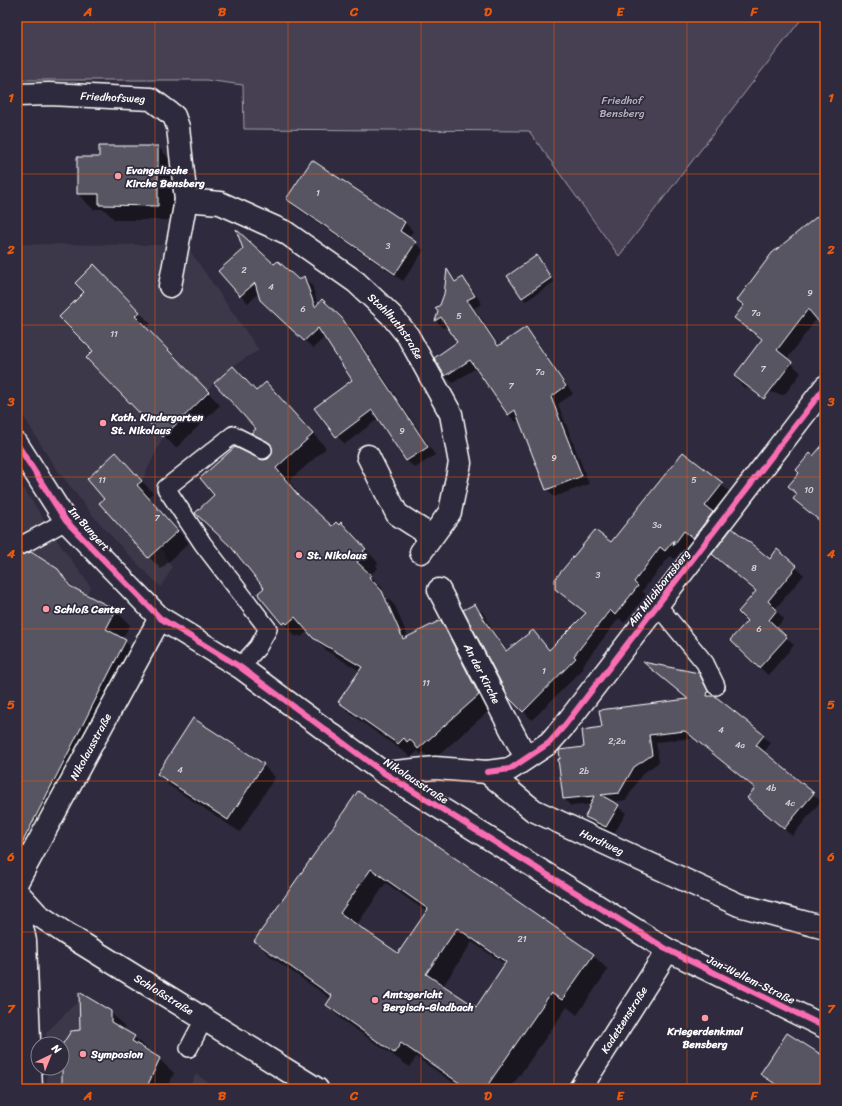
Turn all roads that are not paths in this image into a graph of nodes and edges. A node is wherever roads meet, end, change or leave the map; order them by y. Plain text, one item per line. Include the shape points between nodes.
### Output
1 (17, 95) edge
2 (186, 200) junction
3 (170, 286) dead end
4 (825, 387) edge
5 (17, 444) edge
6 (263, 450) dead end
7 (368, 456) dead end
8 (66, 521) junction
9 (22, 545) dead end
10 (439, 590) dead end
11 (658, 606) junction
12 (160, 618) junction
13 (240, 667) junction
14 (716, 686) dead end
15 (526, 758) junction
16 (487, 772) junction
17 (384, 773) junction
18 (17, 882) edge
19 (17, 892) edge
20 (17, 905) edge
21 (825, 928) edge
22 (668, 950) junction
23 (204, 1019) junction
24 (825, 1026) edge
25 (189, 1048) dead end
26 (31, 1089) edge
27 (317, 1089) edge
28 (580, 1089) edge

1 - 2 street, Friedhofsweg via 151,99 174,116 178,127
2 - 3 street, Friedhofsweg
2 - 7 street, Stahlhuthstraße via 220,203 285,232 356,282 392,315 408,336 451,414 460,463 450,512 426,544 396,514
4 - 11 street, Am Milchbornsberg
5 - 8 street, Im Bungert
6 - 13 lane via 233,435 166,488 203,544 268,629 258,647
8 - 9 lane
8 - 12 street, Im Bungert
10 - 15 street, An der Kirche
11 - 14 lane via 705,663
11 - 15 street, Am Milchbornsberg via 549,743
12 - 13 street, Nikolausstraße
12 - 18 street, Nikolausstraße
13 - 17 street, Nikolausstraße
15 - 16 street, Am Milchbornsberg via 510,769
16 - 17 street via 435,768
16 - 21 street, Hardtweg via 533,810 548,817 740,905
17 - 22 street, Nikolausstraße
19 - 23 street, Schloßstraße via 37,914
20 - 26 street via 25,941
22 - 24 street, Jan-Wellem-Straße
22 - 28 street, Kadettenstraße
23 - 25 lane
23 - 27 street, Schloßstraße

